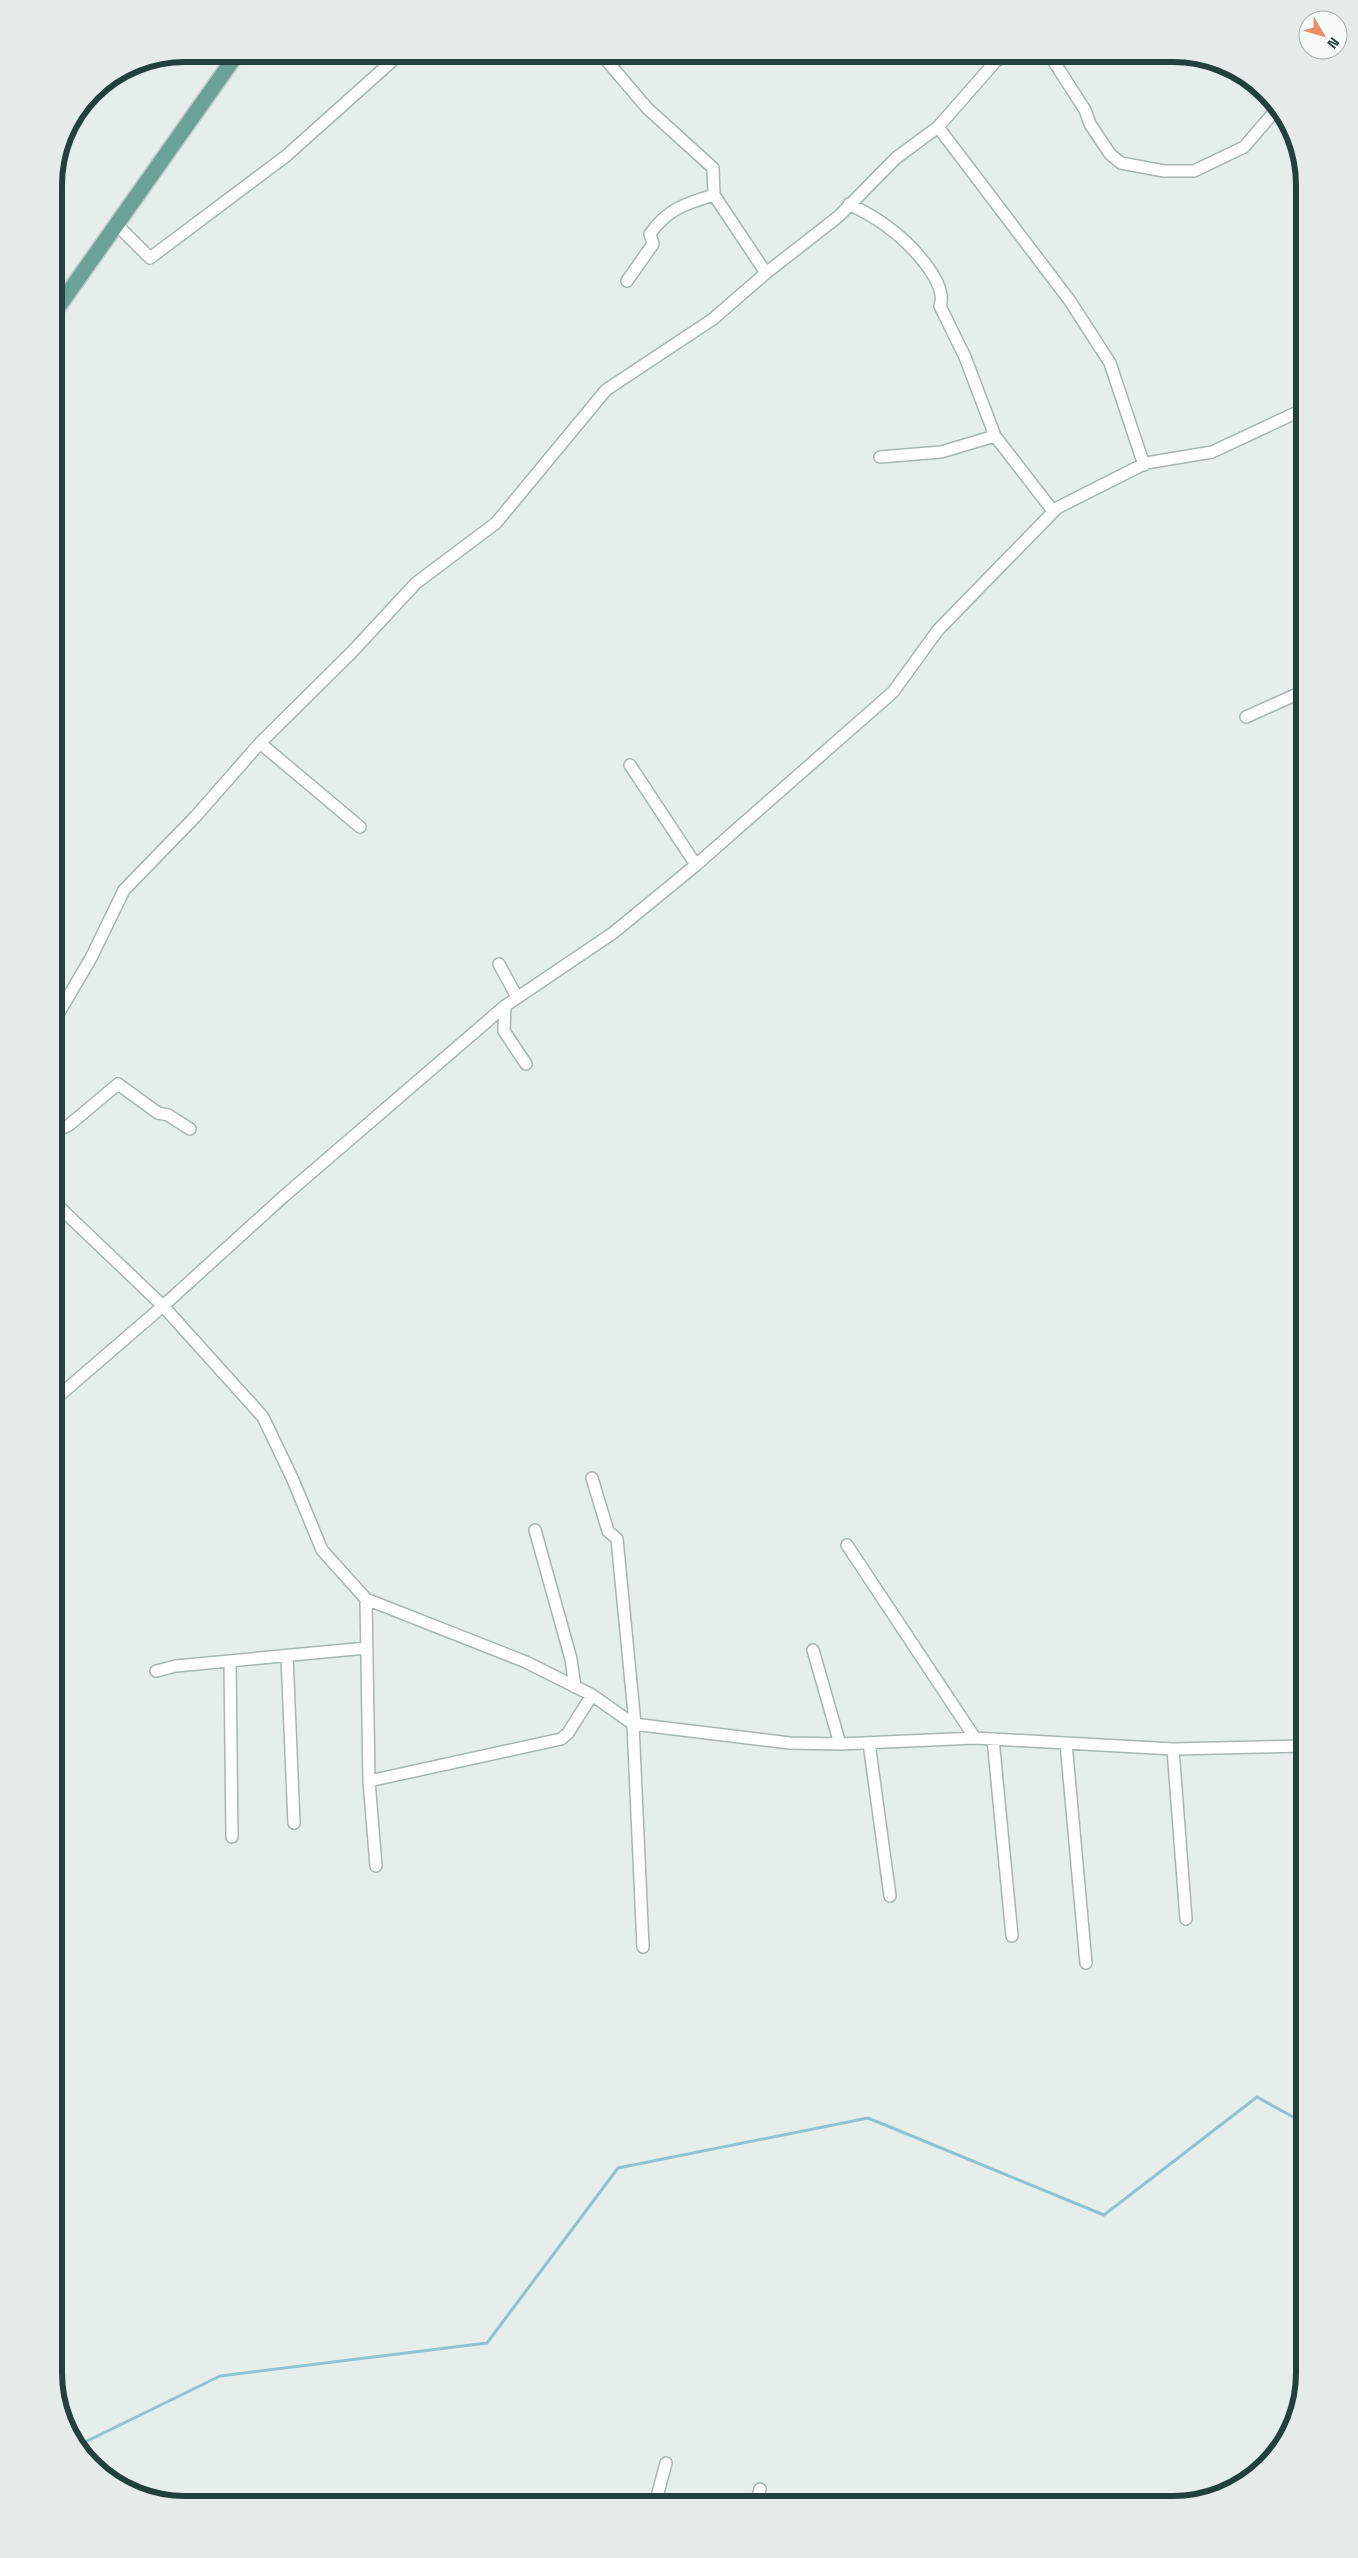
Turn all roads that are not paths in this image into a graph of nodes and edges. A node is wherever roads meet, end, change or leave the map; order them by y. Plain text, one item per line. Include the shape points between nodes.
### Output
1 (231, 63) edge
2 (390, 63) edge
3 (609, 63) edge
4 (994, 63) edge
5 (1055, 63) edge
6 (1272, 114) edge
7 (938, 127) junction
8 (714, 195) junction
9 (849, 204) junction
10 (117, 226) junction
11 (766, 273) junction
12 (626, 281) dead end
13 (63, 301) edge
14 (1296, 413) edge
15 (995, 436) junction
16 (880, 457) dead end
17 (1144, 465) junction
18 (1054, 511) junction
19 (1296, 695) edge
20 (1246, 717) dead end
21 (260, 743) junction
22 (630, 765) dead end
23 (360, 827) dead end
24 (696, 865) junction
25 (499, 964) dead end
26 (517, 997) junction
27 (63, 1006) edge
28 (505, 1006) junction
29 (526, 1064) dead end
30 (63, 1128) edge
31 (190, 1130) dead end
32 (63, 1210) edge
33 (163, 1306) junction
34 (62, 1393) edge
35 (592, 1478) dead end
36 (535, 1530) dead end
37 (847, 1545) dead end
38 (366, 1598) junction
39 (366, 1648) junction
40 (812, 1650) dead end
41 (287, 1656) junction
42 (230, 1661) junction
43 (156, 1670) dead end
44 (576, 1687) junction
45 (592, 1696) junction
46 (634, 1724) junction
47 (975, 1738) junction
48 (992, 1739) junction
49 (869, 1743) junction
50 (1066, 1743) junction
51 (840, 1744) junction
52 (1296, 1746) edge
53 (1173, 1749) junction
54 (368, 1781) junction
55 (294, 1823) dead end
56 (232, 1837) dead end
57 (376, 1866) dead end
58 (890, 1896) dead end
59 (1186, 1919) dead end
60 (1012, 1936) dead end
61 (643, 1946) dead end
62 (1086, 1963) dead end
63 (666, 2463) dead end
64 (760, 2489) dead end
65 (657, 2495) edge
66 (758, 2496) edge

1 - 10 main road
2 - 10 street via 286,156 150,258
3 - 8 street via 647,108 713,168
4 - 7 street
5 - 6 street via 1085,110 1090,124 1110,154 1121,163 1194,171 1244,147
7 - 9 street via 896,158
7 - 17 street via 1070,301 1110,363
8 - 11 street
8 - 12 street via 676,207 650,234 654,244
9 - 11 street via 839,216
9 - 15 street via 891,229 933,274 941,287 943,299 940,306 965,357
10 - 13 main road
11 - 21 street via 713,319 606,390 496,522 416,583
14 - 17 street via 1212,452
15 - 16 street via 941,452
15 - 18 street
17 - 18 street
18 - 24 street via 938,630 892,692
19 - 20 street
21 - 23 street
21 - 27 street via 196,816 124,890 91,958
22 - 24 street
24 - 26 street via 613,933
25 - 26 street
26 - 28 street
28 - 29 street via 504,1031
28 - 33 street via 283,1197
30 - 31 street via 118,1084 158,1113 168,1115
32 - 33 street
33 - 34 street
33 - 38 street via 264,1417 322,1550
35 - 46 street via 608,1531 617,1539
36 - 44 street
37 - 47 street
38 - 39 street
38 - 44 street via 526,1662
39 - 41 street
39 - 54 street
40 - 51 street
41 - 42 street
41 - 55 street
42 - 43 street
42 - 56 street
44 - 45 street
45 - 46 street
45 - 54 street via 561,1739
46 - 51 street via 790,1743
46 - 61 street
47 - 48 street
47 - 49 street
48 - 50 street
48 - 60 street
49 - 51 street
49 - 58 street
50 - 53 street
50 - 62 street
52 - 53 street
53 - 59 street
54 - 57 street
63 - 65 street
64 - 66 street

